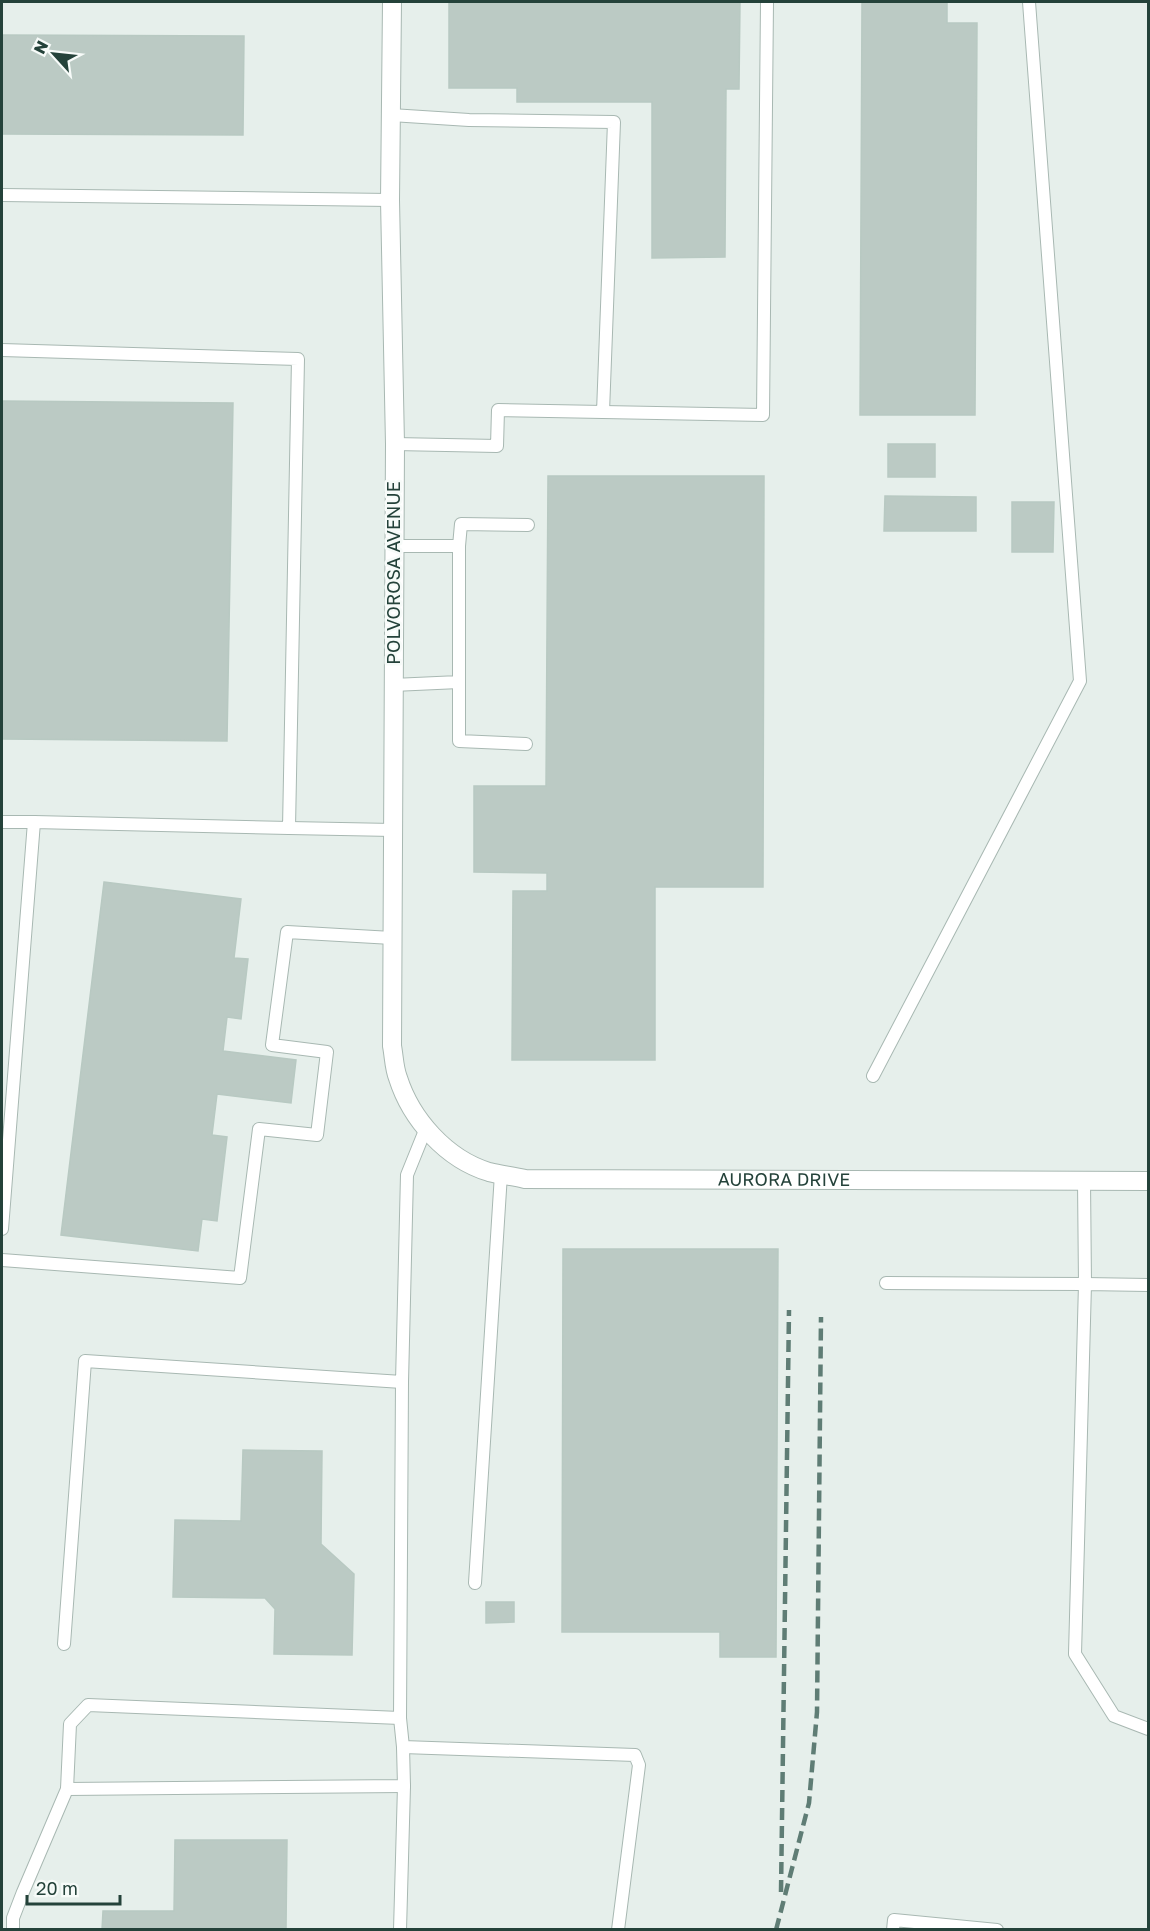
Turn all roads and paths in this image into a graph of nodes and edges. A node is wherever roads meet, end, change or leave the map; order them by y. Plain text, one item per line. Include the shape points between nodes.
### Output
1 (392, 2) edge
2 (767, 2) edge
3 (1029, 2) edge
4 (392, 115) junction
5 (2, 195) edge
6 (390, 200) junction
7 (2, 350) edge
8 (603, 412) junction
9 (395, 444) junction
10 (528, 525) dead end
11 (394, 546) junction
12 (459, 546) junction
13 (459, 682) junction
14 (393, 686) junction
15 (526, 744) dead end
16 (2, 822) edge
17 (34, 822) junction
18 (290, 828) junction
19 (393, 830) junction
20 (393, 938) junction
21 (873, 1076) dead end
22 (428, 1131) junction
23 (501, 1174) junction
24 (1084, 1181) junction
25 (1149, 1181) edge
26 (2, 1229) edge
27 (2, 1260) edge
28 (886, 1283) dead end
29 (1085, 1284) junction
30 (1149, 1285) edge
31 (402, 1382) junction
32 (475, 1583) dead end
33 (64, 1644) dead end
34 (400, 1718) junction
35 (1149, 1729) edge
36 (403, 1747) junction
37 (404, 1786) junction
38 (67, 1789) junction
39 (13, 1929) edge
40 (400, 1929) edge
41 (618, 1929) edge
42 (894, 1929) edge
43 (997, 1929) edge

1 - 4 street, POLVOROSA AVENUE
2 - 8 lane via 763,415
3 - 21 lane via 1080,681
4 - 6 street, POLVOROSA AVENUE
4 - 8 lane via 614,122
5 - 6 lane
6 - 9 street, POLVOROSA AVENUE
7 - 18 lane via 298,359
8 - 9 lane via 498,410 496,446
9 - 11 street, POLVOROSA AVENUE
10 - 12 lane via 461,524
11 - 12 lane
11 - 14 street, POLVOROSA AVENUE
12 - 13 lane
13 - 14 lane
13 - 15 lane via 459,741
14 - 19 street, POLVOROSA AVENUE
16 - 17 lane
17 - 18 lane
17 - 26 lane
18 - 19 lane
19 - 20 street, POLVOROSA AVENUE
20 - 22 street, POLVOROSA AVENUE via 392,1046 397,1076 410,1107
20 - 27 lane via 287,932 272,1045 327,1052 317,1135 259,1129 240,1278
22 - 23 street, AURORA DRIVE via 460,1160
22 - 31 lane via 407,1175
23 - 24 street, AURORA DRIVE via 525,1179
23 - 32 lane
24 - 25 street, AURORA DRIVE
24 - 29 lane
28 - 29 lane
29 - 30 lane
29 - 35 lane via 1075,1654 1114,1716
31 - 33 lane via 85,1361
31 - 34 lane
34 - 36 lane
34 - 38 lane via 88,1705 70,1724
36 - 37 lane
36 - 41 lane via 635,1755 639,1765
37 - 38 lane
37 - 40 lane
38 - 39 lane via 23,1892
42 - 43 lane via 894,1920

